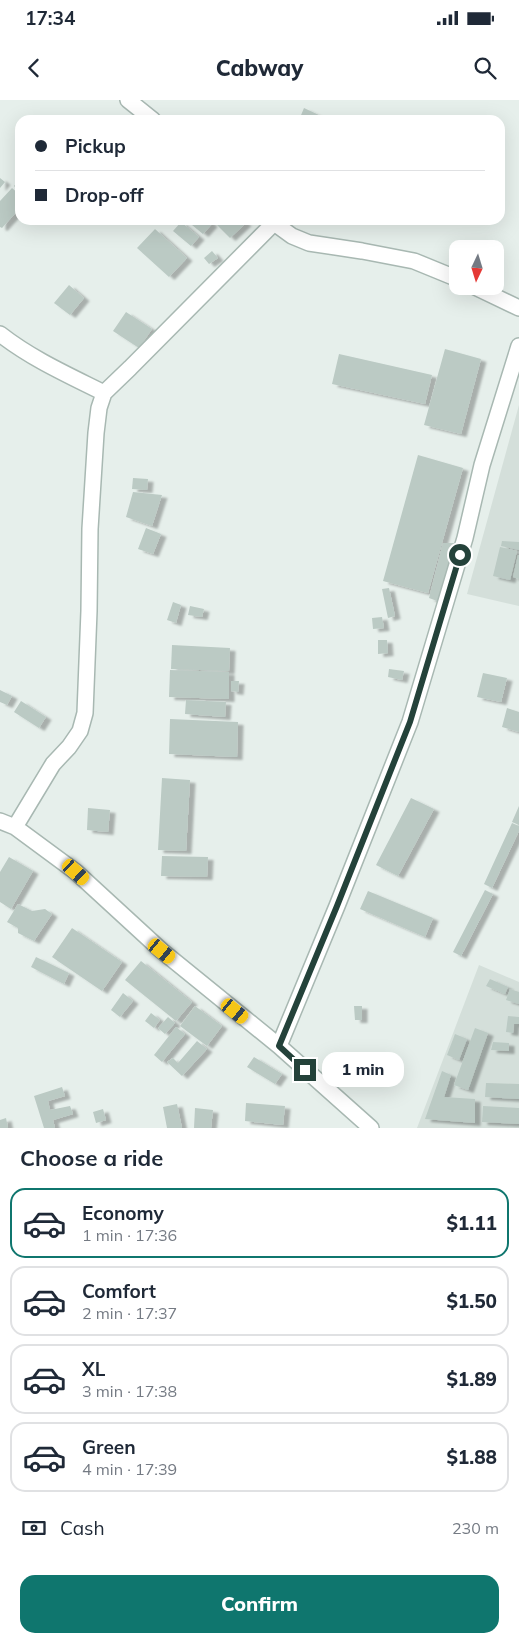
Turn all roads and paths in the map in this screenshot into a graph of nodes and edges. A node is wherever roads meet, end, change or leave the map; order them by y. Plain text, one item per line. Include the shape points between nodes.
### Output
1 (128, 100) edge
2 (146, 115) edge
3 (268, 225) edge
4 (277, 225) edge
5 (449, 275) edge
6 (492, 295) edge
7 (519, 308) edge
8 (0, 334) edge
9 (519, 346) edge
10 (104, 393) junction
11 (0, 821) edge
12 (15, 827) junction
13 (279, 1046) junction
14 (370, 1128) edge

1 - 2 street
3 - 10 street
4 - 5 street via 309,243 414,261
6 - 7 street
8 - 10 street via 48,366
9 - 13 street via 410,722
10 - 12 street via 96,433 90,529 85,713 80,731 53,764
11 - 12 street
12 - 13 street via 76,872 162,951
13 - 14 street

